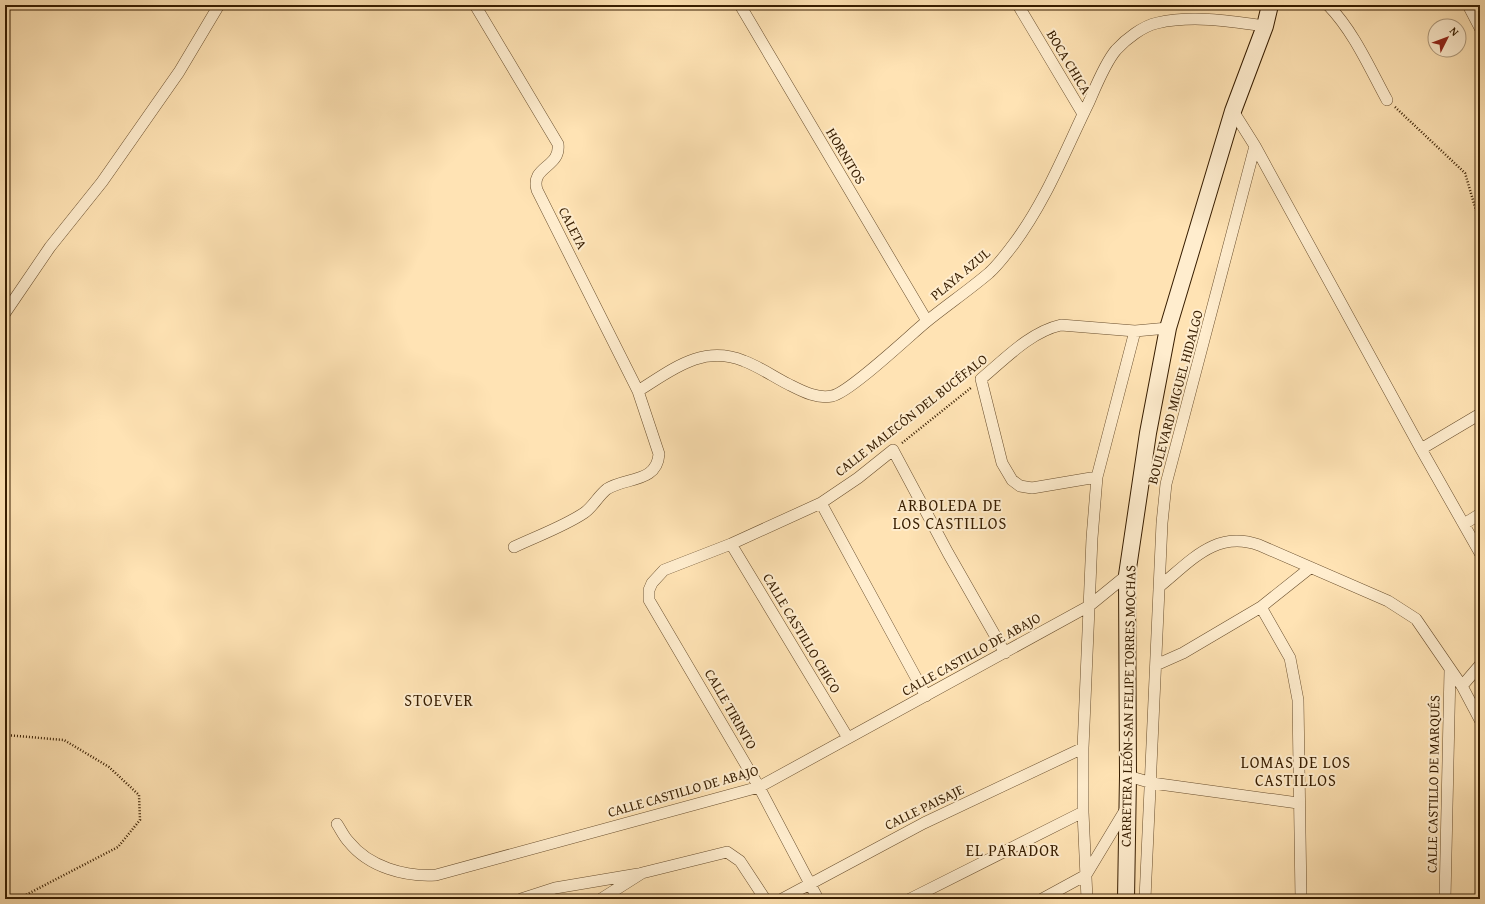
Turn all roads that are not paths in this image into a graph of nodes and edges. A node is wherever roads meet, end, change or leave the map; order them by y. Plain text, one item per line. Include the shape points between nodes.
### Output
1 (219, 5) edge
2 (475, 5) edge
3 (740, 5) edge
4 (1018, 5) edge
5 (1270, 5) edge
6 (1328, 5) edge
7 (1468, 5) edge
8 (1265, 26) junction
9 (1480, 28) edge
10 (1387, 100) road end
11 (1233, 111) junction
12 (1083, 114) junction
13 (1256, 146) junction
14 (5, 313) edge
15 (927, 321) junction
16 (1168, 328) junction
17 (1135, 331) junction
18 (638, 392) junction
19 (1480, 414) edge
20 (1421, 449) junction
21 (1097, 476) junction
22 (821, 502) junction
23 (1480, 514) edge
24 (1464, 524) junction
25 (731, 544) junction
26 (514, 547) dead end
27 (1480, 553) edge
28 (1310, 568) junction
29 (1127, 575) junction
30 (1160, 586) junction
31 (649, 600) joint
32 (1089, 606) junction
33 (1261, 607) junction
34 (1005, 653) junction
35 (1156, 665) junction
36 (1480, 665) edge
37 (1450, 670) junction
38 (1462, 686) junction
39 (926, 696) junction
40 (1480, 720) edge
41 (848, 738) junction
42 (1083, 748) junction
43 (1128, 776) junction
44 (1152, 783) junction
45 (759, 787) junction
46 (1298, 803) junction
47 (1127, 806) junction
48 (1083, 812) junction
49 (337, 824) dead end
50 (646, 872) junction
51 (1086, 875) junction
52 (810, 883) junction
53 (521, 899) edge
54 (601, 899) edge
55 (765, 899) edge
56 (782, 899) edge
57 (818, 899) edge
58 (910, 899) edge
59 (1042, 899) edge
60 (1087, 899) edge
61 (1126, 899) edge
62 (1145, 899) edge
63 (1301, 899) edge
64 (1444, 899) edge

1 - 14 street via 179,72 102,182 50,247
2 - 18 street, CALETA via 558,144 559,152 555,159 537,175 534,182
3 - 15 street, HORNITOS
4 - 12 street, BOCA CHICA
5 - 8 main road, CARRETERA LEÓN-SAN FELIPE TORRES MOCHAS
6 - 10 street via 1354,39
7 - 9 street
8 - 11 main road, CARRETERA LEÓN-SAN FELIPE TORRES MOCHAS
8 - 12 street, PLAYA AZUL via 1226,20 1188,19 1156,23 1138,32 1116,51
11 - 13 street
11 - 16 main road, CARRETERA LEÓN-SAN FELIPE TORRES MOCHAS
12 - 15 street, PLAYA AZUL via 1046,195 1013,245 991,272
13 - 20 street
13 - 30 street, BOULEVARD MIGUEL HIDALGO via 1166,484
15 - 18 street, PLAYA AZUL via 849,387 834,396 822,397 804,393 744,360 704,355 682,363
16 - 17 street, CALLE MALECÓN DEL BUCÉFALO
16 - 29 main road, CARRETERA LEÓN-SAN FELIPE TORRES MOCHAS via 1148,433
17 - 21 street
17 - 21 street, CALLE MALECÓN DEL BUCÉFALO via 1061,325 1049,327 1036,334 981,379 1002,463 1012,480 1020,486 1032,488
18 - 26 street, CALETA via 659,454 654,470 646,476 614,485 599,496 585,512
19 - 20 street
20 - 24 street
21 - 32 street
22 - 25 street, CALLE MALECÓN DEL BUCÉFALO
22 - 34 street, CALLE MALECÓN DEL BUCÉFALO via 893,450
22 - 39 street
23 - 24 street
24 - 27 street
25 - 31 street, CALLE MALECÓN DEL BUCÉFALO via 664,570 652,583
25 - 41 street, CALLE CASTILLO CHICO
28 - 30 street via 1246,540 1232,540 1210,548
28 - 33 street
28 - 37 street via 1388,600 1405,610 1427,632
29 - 32 street, CALLE CASTILLO DE ABAJO
29 - 43 main road, CARRETERA LEÓN-SAN FELIPE TORRES MOCHAS
30 - 35 street, BOULEVARD MIGUEL HIDALGO
31 - 45 street, CALLE TIRINTO
32 - 34 street, CALLE CASTILLO DE ABAJO
32 - 42 street
33 - 35 street via 1183,653
33 - 46 street via 1290,658 1294,676 1298,700
34 - 39 street, CALLE CASTILLO DE ABAJO
35 - 44 street, BOULEVARD MIGUEL HIDALGO
36 - 38 street
37 - 38 street
37 - 64 street, CALLE CASTILLO DE MARQUÉS
38 - 40 street
39 - 41 street, CALLE CASTILLO DE ABAJO
41 - 45 street, CALLE CASTILLO DE ABAJO
42 - 48 street
42 - 52 street, CALLE PAISAJE via 924,823
43 - 44 street
43 - 47 main road, CARRETERA LEÓN-SAN FELIPE TORRES MOCHAS
44 - 46 street
44 - 62 street, BOULEVARD MIGUEL HIDALGO
45 - 49 street, CALLE CASTILLO DE ABAJO via 436,875 408,874 377,864 362,855
45 - 52 street, CALLE TIRINTO
46 - 63 street
47 - 51 street
47 - 61 main road, CARRETERA LEÓN-SAN FELIPE TORRES MOCHAS
48 - 51 street
48 - 58 street
50 - 53 street via 555,888
50 - 54 street
50 - 55 street via 727,852 740,861
51 - 59 street
51 - 60 street
52 - 56 street, CALLE PAISAJE
52 - 57 street, CALLE TIRINTO

